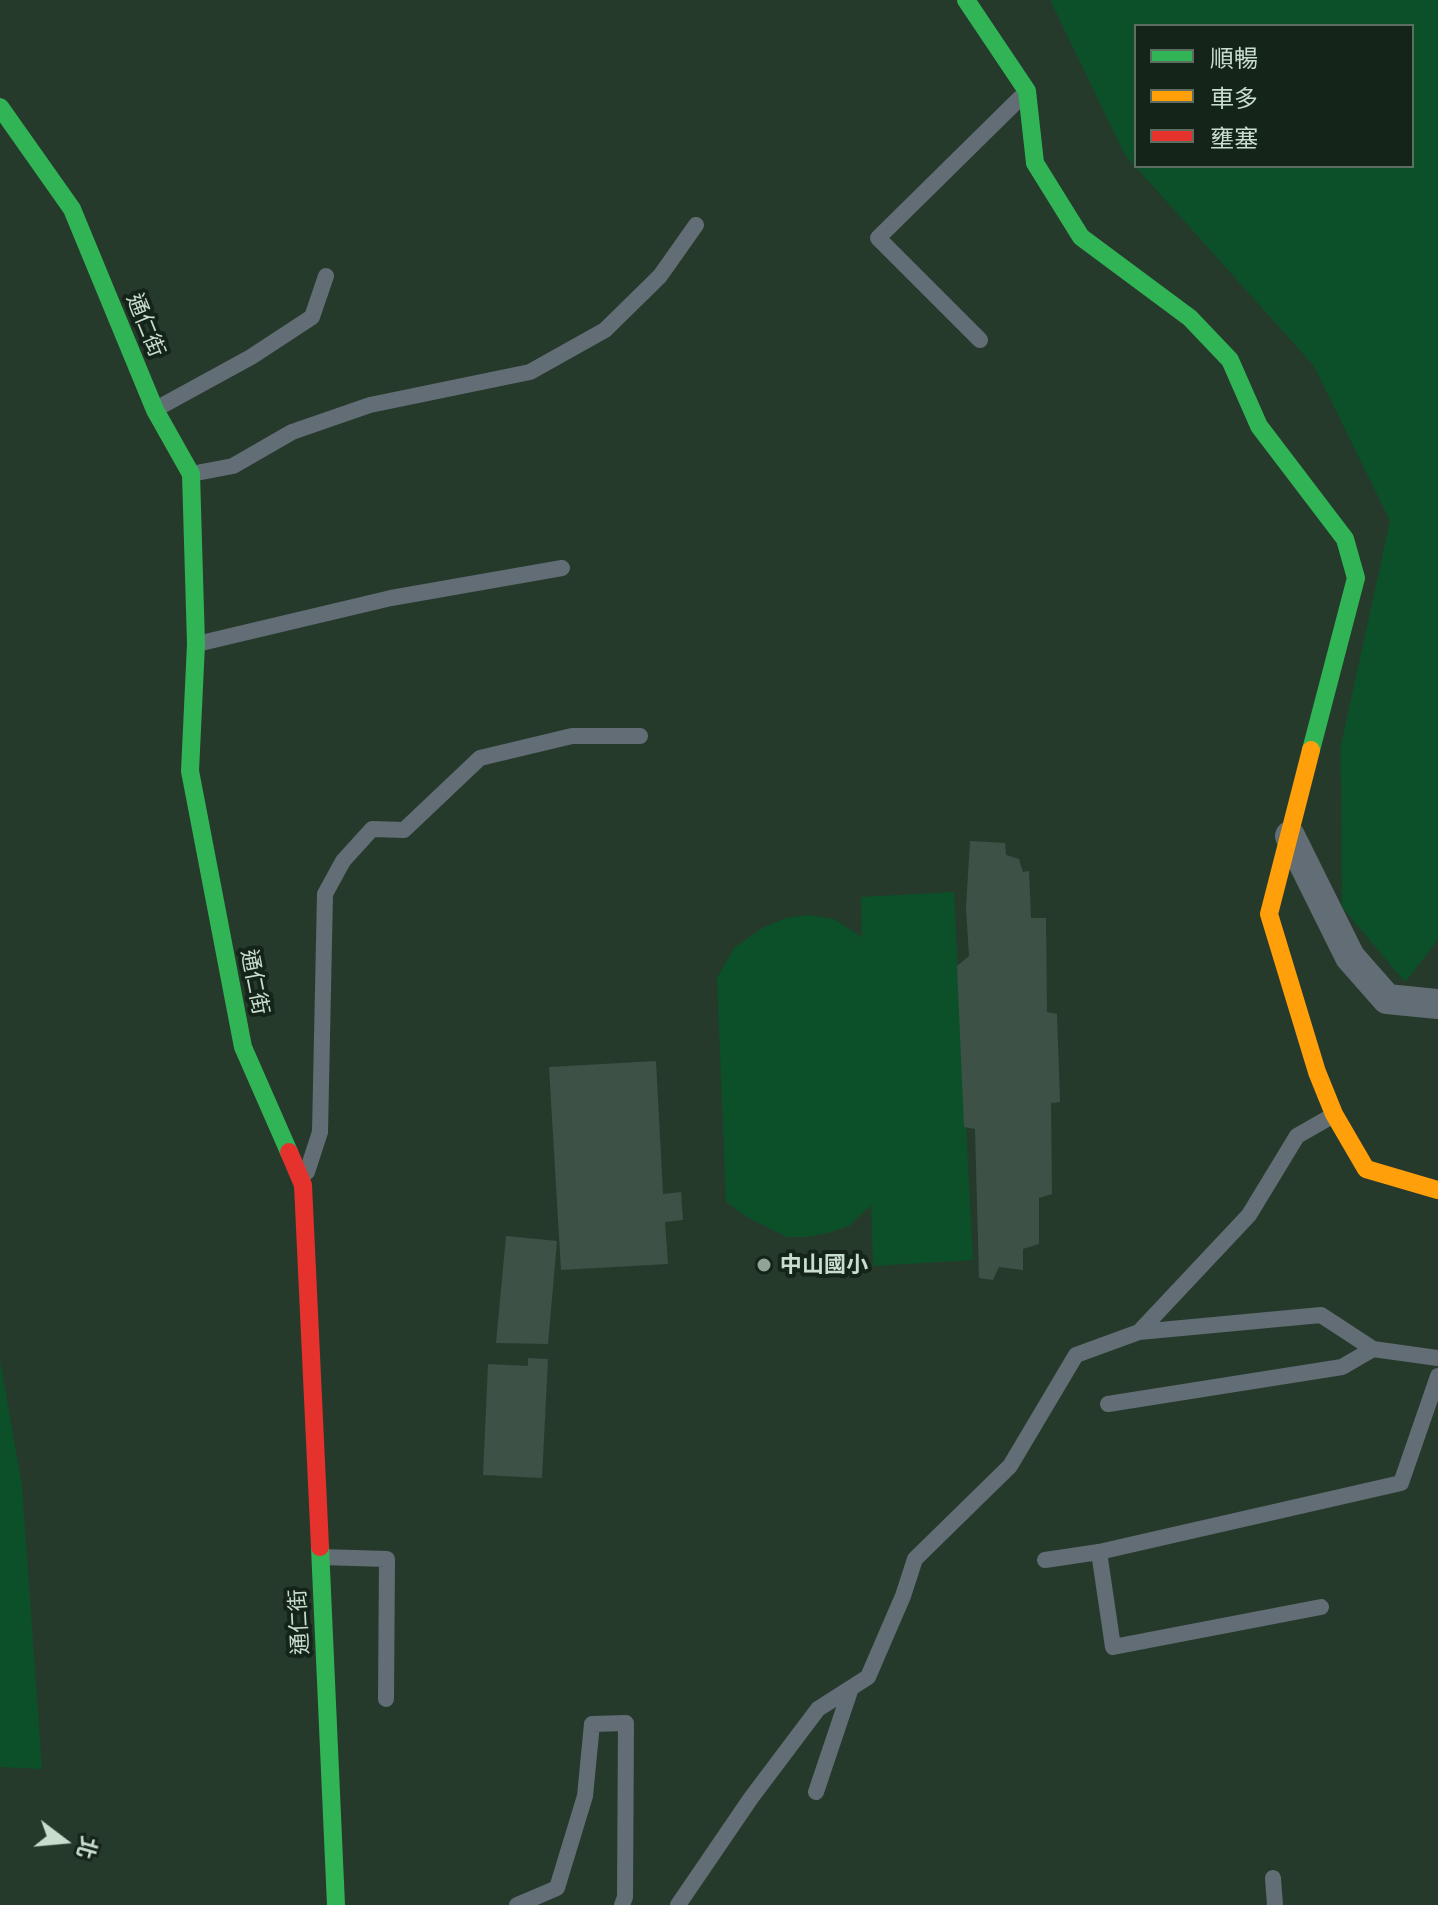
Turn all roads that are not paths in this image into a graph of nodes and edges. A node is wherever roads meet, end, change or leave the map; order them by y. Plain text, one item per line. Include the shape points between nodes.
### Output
1 (966, 0) edge
2 (1027, 91) junction
3 (0, 107) edge
4 (696, 225) dead end
5 (326, 276) dead end
6 (980, 340) dead end
7 (155, 410) junction
8 (191, 474) junction
9 (562, 568) dead end
10 (196, 644) junction
11 (640, 736) dead end
12 (1290, 836) junction
13 (1438, 1004) edge
14 (1334, 1114) junction
15 (303, 1185) junction
16 (1438, 1190) edge
17 (1139, 1332) junction
18 (1373, 1349) junction
19 (1438, 1358) edge
20 (1438, 1376) edge
21 (1108, 1404) dead end
22 (1099, 1552) junction
23 (320, 1557) junction
24 (1045, 1560) dead end
25 (1321, 1607) dead end
26 (851, 1688) junction
27 (386, 1699) dead end
28 (816, 1792) dead end
29 (1273, 1878) dead end
30 (336, 1905) edge
31 (517, 1905) edge
32 (622, 1905) edge
33 (678, 1905) edge
34 (1275, 1905) edge

1 - 2 street
2 - 6 lane via 878,238
2 - 12 street via 1035,163 1081,237 1190,318 1230,360 1259,426 1345,539 1356,578
3 - 7 street, 通仁街 via 72,209
4 - 8 lane via 660,276 605,330 530,372 370,405 292,432 233,466
5 - 7 lane via 312,317
7 - 8 street, 通仁街
8 - 10 street, 通仁街
9 - 10 lane via 391,598
10 - 15 street, 通仁街 via 190,771 243,1047
11 - 15 lane via 572,736 480,758 404,830 372,829 343,861 325,894 320,1132
12 - 13 street via 1350,957 1387,999
12 - 14 street via 1269,914
14 - 16 street via 1366,1169
14 - 17 lane via 1297,1136 1249,1215
15 - 23 street, 通仁街
17 - 18 lane via 1321,1315
17 - 26 lane via 1076,1355 1010,1466 915,1559 868,1677
18 - 19 lane
18 - 21 lane via 1342,1367
20 - 22 lane via 1401,1483
22 - 24 lane
22 - 25 lane via 1113,1647
23 - 27 lane via 387,1559
23 - 30 street, 通仁街
26 - 28 lane
26 - 33 lane via 818,1709
29 - 34 lane
31 - 32 lane via 557,1888 585,1796 592,1724 626,1723

